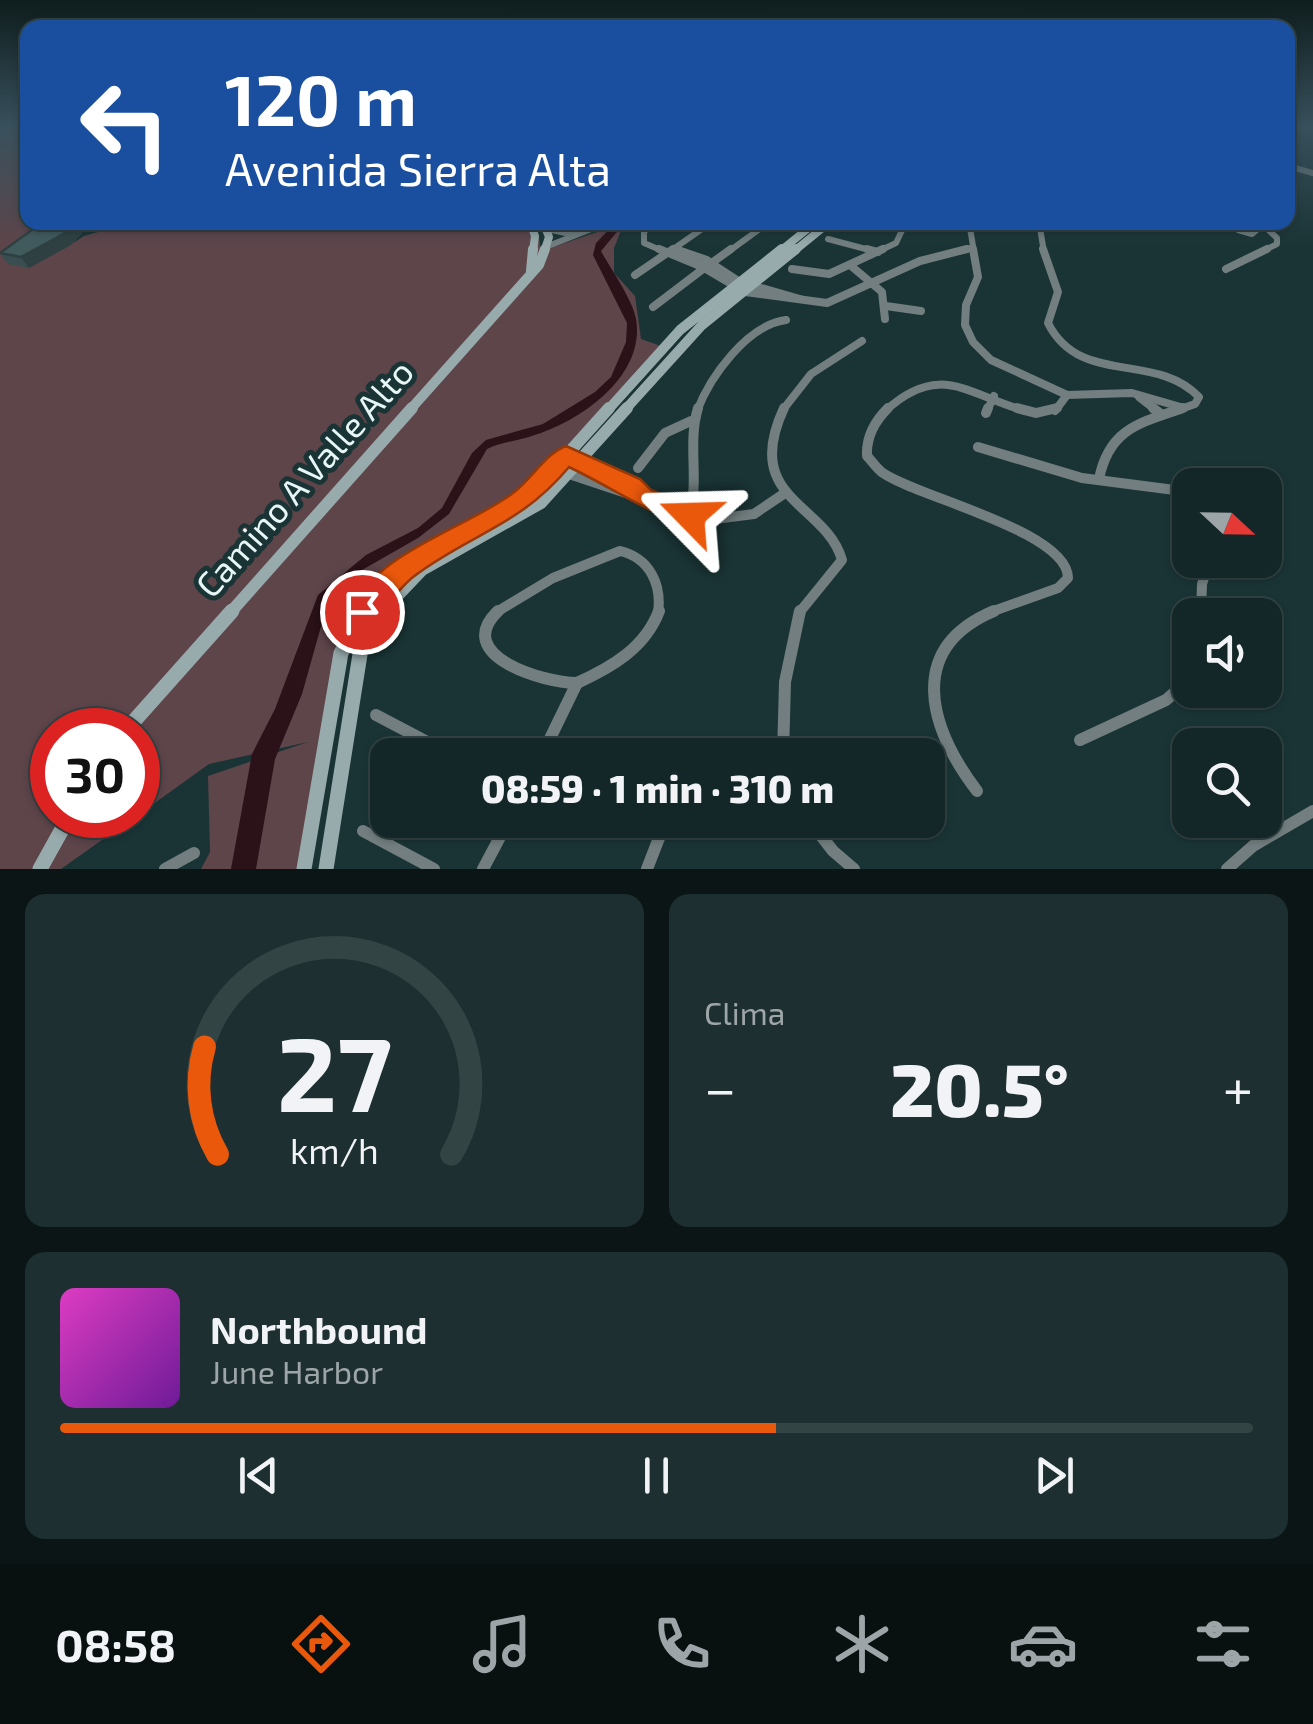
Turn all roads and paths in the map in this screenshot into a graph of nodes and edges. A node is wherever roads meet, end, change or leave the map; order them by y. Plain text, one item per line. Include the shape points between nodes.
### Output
1 (533, 230) edge
2 (546, 230) edge
3 (560, 230) edge
4 (590, 230) edge
5 (648, 230) edge
6 (700, 230) edge
7 (757, 230) edge
8 (807, 230) edge
9 (819, 230) edge
10 (903, 230) edge
11 (969, 230) edge
12 (1040, 230) edge
13 (1270, 230) edge
14 (578, 235) junction
15 (828, 239) dead end
16 (548, 246) junction
17 (971, 248) junction
18 (669, 250) junction
19 (878, 252) junction
20 (950, 254) junction
21 (976, 264) junction
22 (707, 265) junction
23 (850, 266) junction
24 (1226, 269) dead end
25 (792, 270) dead end
26 (531, 271) junction
27 (635, 275) dead end
28 (875, 284) junction
29 (742, 287) junction
30 (886, 306) junction
31 (653, 307) dead end
32 (921, 312) dead end
33 (885, 319) dead end
34 (786, 320) dead end
35 (862, 342) dead end
36 (1132, 393) junction
37 (994, 396) junction
38 (1067, 396) junction
39 (1184, 408) junction
40 (986, 412) dead end
41 (1162, 416) junction
42 (690, 421) junction
43 (978, 447) dead end
44 (572, 458) junction
45 (638, 468) dead end
46 (562, 471) junction
47 (1099, 479) junction
48 (610, 482) junction
49 (1172, 491) edge
50 (784, 494) junction
51 (690, 516) junction
52 (577, 683) junction
53 (1172, 695) edge
54 (146, 708) edge
55 (376, 715) dead end
56 (420, 738) edge
57 (550, 738) edge
58 (781, 738) edge
59 (1080, 740) dead end
60 (977, 791) dead end
61 (1313, 811) edge
62 (364, 831) dead end
63 (57, 838) edge
64 (499, 838) edge
65 (659, 838) edge
66 (823, 838) edge
67 (194, 853) dead end
68 (40, 869) edge
69 (166, 869) edge
70 (304, 869) edge
71 (326, 869) edge
72 (434, 869) edge
73 (482, 869) edge
74 (647, 869) edge
75 (854, 869) edge
76 (1227, 869) edge

1 - 26 street
2 - 16 street
3 - 14 street
4 - 14 street
5 - 18 street via 642,240
6 - 18 street
7 - 22 street
8 - 29 street
9 - 29 street
10 - 19 street
11 - 17 street
12 - 39 street via 1058,292 1051,334 1090,360 1188,384 1199,400
13 - 24 street via 1277,244
14 - 16 street
15 - 19 street
16 - 26 street, Camino A Valle Alto
17 - 20 street
17 - 21 street
18 - 22 street
18 - 27 street
19 - 23 street
20 - 21 street
20 - 28 street via 920,260
21 - 38 street via 964,314 974,342 1004,368
22 - 29 street
22 - 31 street
23 - 25 street via 828,274
23 - 28 street
26 - 54 street, Camino A Valle Alto
28 - 29 street via 835,302
28 - 30 street
29 - 44 street via 680,330 658,366
30 - 32 street
30 - 33 street
34 - 42 street via 770,323 724,364
35 - 50 street via 812,371 779,416 774,456
36 - 38 street
36 - 39 street
36 - 41 street
37 - 38 street via 1045,414
37 - 40 street
37 - 60 street via 954,383 923,386 886,409 866,448 884,474 940,494 1055,552 1068,570 1058,588 960,627 942,658 932,715
39 - 41 street
41 - 47 street via 1109,443
42 - 45 street via 665,433
42 - 51 street
43 - 47 street via 1040,469
44 - 46 street
44 - 48 street
46 - 48 street
46 - 70 street via 402,570 351,630 333,690
46 - 71 street via 525,514 416,574 372,623 354,679
47 - 49 street
48 - 51 street
50 - 51 street via 740,519
50 - 58 street via 842,558 796,617
52 - 52 street via 544,682 508,667 488,646 488,624 499,608 564,571 607,552 628,553 654,576 654,623 634,652
52 - 57 street
53 - 59 street
55 - 56 street
61 - 76 street
62 - 72 street
63 - 68 street
64 - 73 street
65 - 74 street
66 - 75 street
67 - 69 street

